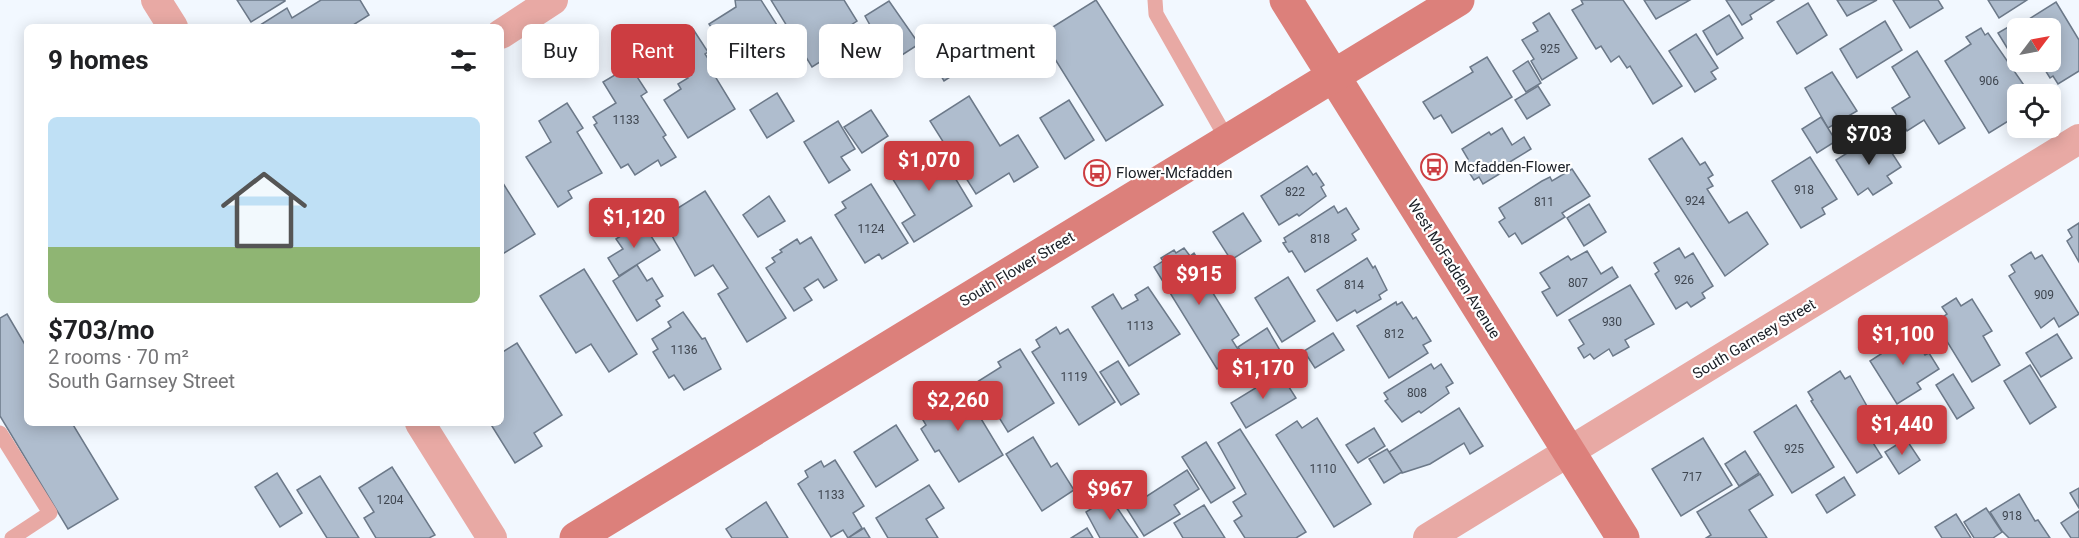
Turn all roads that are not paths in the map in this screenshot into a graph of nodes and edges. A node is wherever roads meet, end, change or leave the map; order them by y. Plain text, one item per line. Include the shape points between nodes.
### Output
1 (156, 0) edge
2 (553, 0) edge
3 (1155, 0) edge
4 (1286, 0) edge
5 (1458, 0) edge
6 (171, 24) edge
7 (504, 32) edge
8 (1334, 76) junction
9 (2079, 139) edge
10 (1228, 141) junction
11 (422, 426) edge
12 (0, 433) edge
13 (1569, 452) junction
14 (12, 538) edge
15 (492, 538) edge
16 (576, 538) edge
17 (1428, 538) edge
18 (1623, 538) edge

1 - 6 street
2 - 7 street
3 - 10 lane via 1156,14
4 - 8 street, West McFadden Avenue
5 - 8 street, South Flower Street
8 - 10 street, South Flower Street
8 - 13 street, West McFadden Avenue
9 - 13 street, South Garnsey Street
10 - 16 street, South Flower Street
11 - 15 street
12 - 14 lane via 50,513
13 - 17 street, South Garnsey Street
13 - 18 street, West McFadden Avenue

